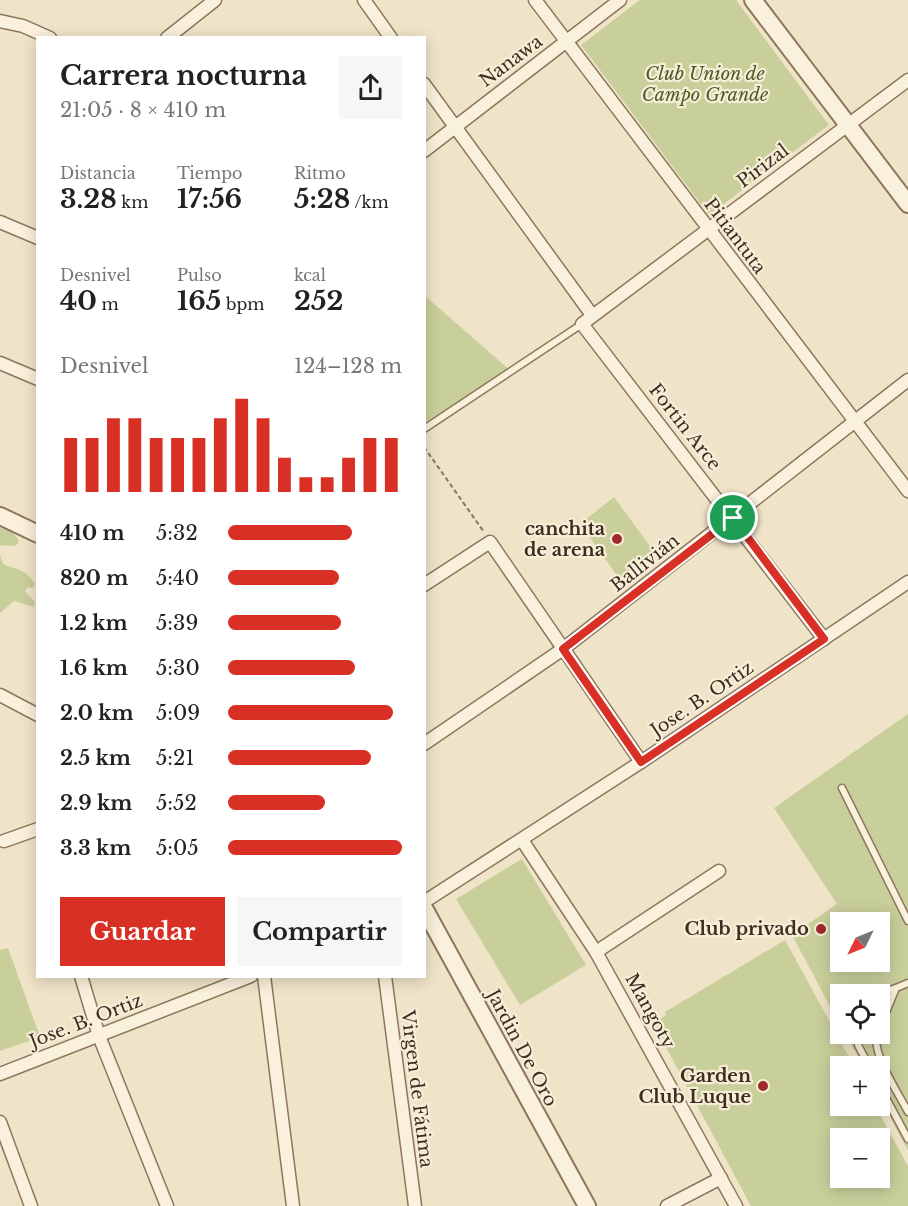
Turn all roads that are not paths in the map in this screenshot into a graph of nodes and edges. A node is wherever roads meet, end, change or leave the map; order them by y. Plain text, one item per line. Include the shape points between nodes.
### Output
1 (215, 0) edge
2 (364, 0) edge
3 (535, 0) edge
4 (620, 0) edge
5 (753, 0) edge
6 (0, 21) edge
7 (46, 36) edge
8 (170, 36) edge
9 (390, 36) edge
10 (566, 41) junction
11 (908, 80) edge
12 (426, 87) edge
13 (847, 125) junction
14 (455, 126) junction
15 (426, 149) edge
16 (908, 204) edge
17 (0, 222) edge
18 (708, 230) junction
19 (36, 237) edge
20 (592, 315) junction
21 (582, 324) junction
22 (0, 363) edge
23 (36, 378) edge
24 (908, 380) edge
25 (853, 421) junction
26 (426, 428) edge
27 (908, 491) edge
28 (0, 516) edge
29 (733, 518) junction
30 (36, 529) edge
31 (908, 582) edge
32 (426, 584) edge
33 (824, 639) junction
34 (563, 649) junction
35 (0, 695) edge
36 (36, 714) edge
37 (426, 743) edge
38 (641, 762) junction
39 (842, 788) dead end
40 (36, 830) edge
41 (522, 840) junction
42 (4, 841) dead end
43 (719, 871) dead end
44 (426, 910) edge
45 (908, 921) edge
46 (596, 952) junction
47 (82, 978) edge
48 (264, 978) edge
49 (384, 978) edge
50 (227, 981) edge
51 (908, 982) edge
52 (896, 988) junction
53 (890, 990) edge
54 (890, 1002) edge
55 (99, 1036) junction
56 (876, 1044) edge
57 (0, 1074) edge
58 (890, 1105) edge
59 (908, 1112) edge
60 (0, 1122) edge
61 (908, 1139) edge
62 (721, 1178) junction
63 (32, 1206) edge
64 (167, 1206) edge
65 (293, 1206) edge
66 (415, 1206) edge
67 (587, 1206) edge
68 (668, 1206) edge
69 (736, 1206) edge

1 - 8 street
2 - 9 street
3 - 10 street, Pitiantuta
4 - 10 street, Nanawa
5 - 13 street
6 - 7 street
10 - 14 street, Nanawa
10 - 18 street, Pitiantuta
11 - 13 street, Pirizal
12 - 14 street
13 - 16 street
13 - 18 street, Pirizal
14 - 15 street, Nanawa
14 - 20 street
17 - 19 street
18 - 20 street, Pirizal
18 - 25 street, Pitiantuta
20 - 21 street, Pirizal
21 - 26 lane
21 - 29 street, Fortin Arce
22 - 23 street
24 - 25 street, Ballivián
25 - 27 street, Pitiantuta
25 - 29 street, Ballivián
28 - 30 street
29 - 33 street, Fortin Arce
29 - 34 street, Ballivián
31 - 33 street, Jose. B. Ortiz
32 - 34 street via 490,542
33 - 38 street, Jose. B. Ortiz
34 - 37 street, Ballivián
34 - 38 street
35 - 36 street
38 - 41 street, Jose. B. Ortiz
39 - 45 lane
40 - 42 street
41 - 44 street, Jose. B. Ortiz
41 - 46 street, Mangoty
43 - 46 street
44 - 67 street, Jardin De Oro
46 - 62 street, Mangoty
47 - 55 street
48 - 65 street
49 - 66 street, Virgen de Fátima
50 - 55 street, Jose. B. Ortiz
51 - 52 lane
52 - 53 lane
52 - 54 lane
55 - 57 street, Jose. B. Ortiz
55 - 64 street
56 - 59 lane
58 - 61 lane
60 - 63 street
62 - 68 street
62 - 69 street, Mangoty

